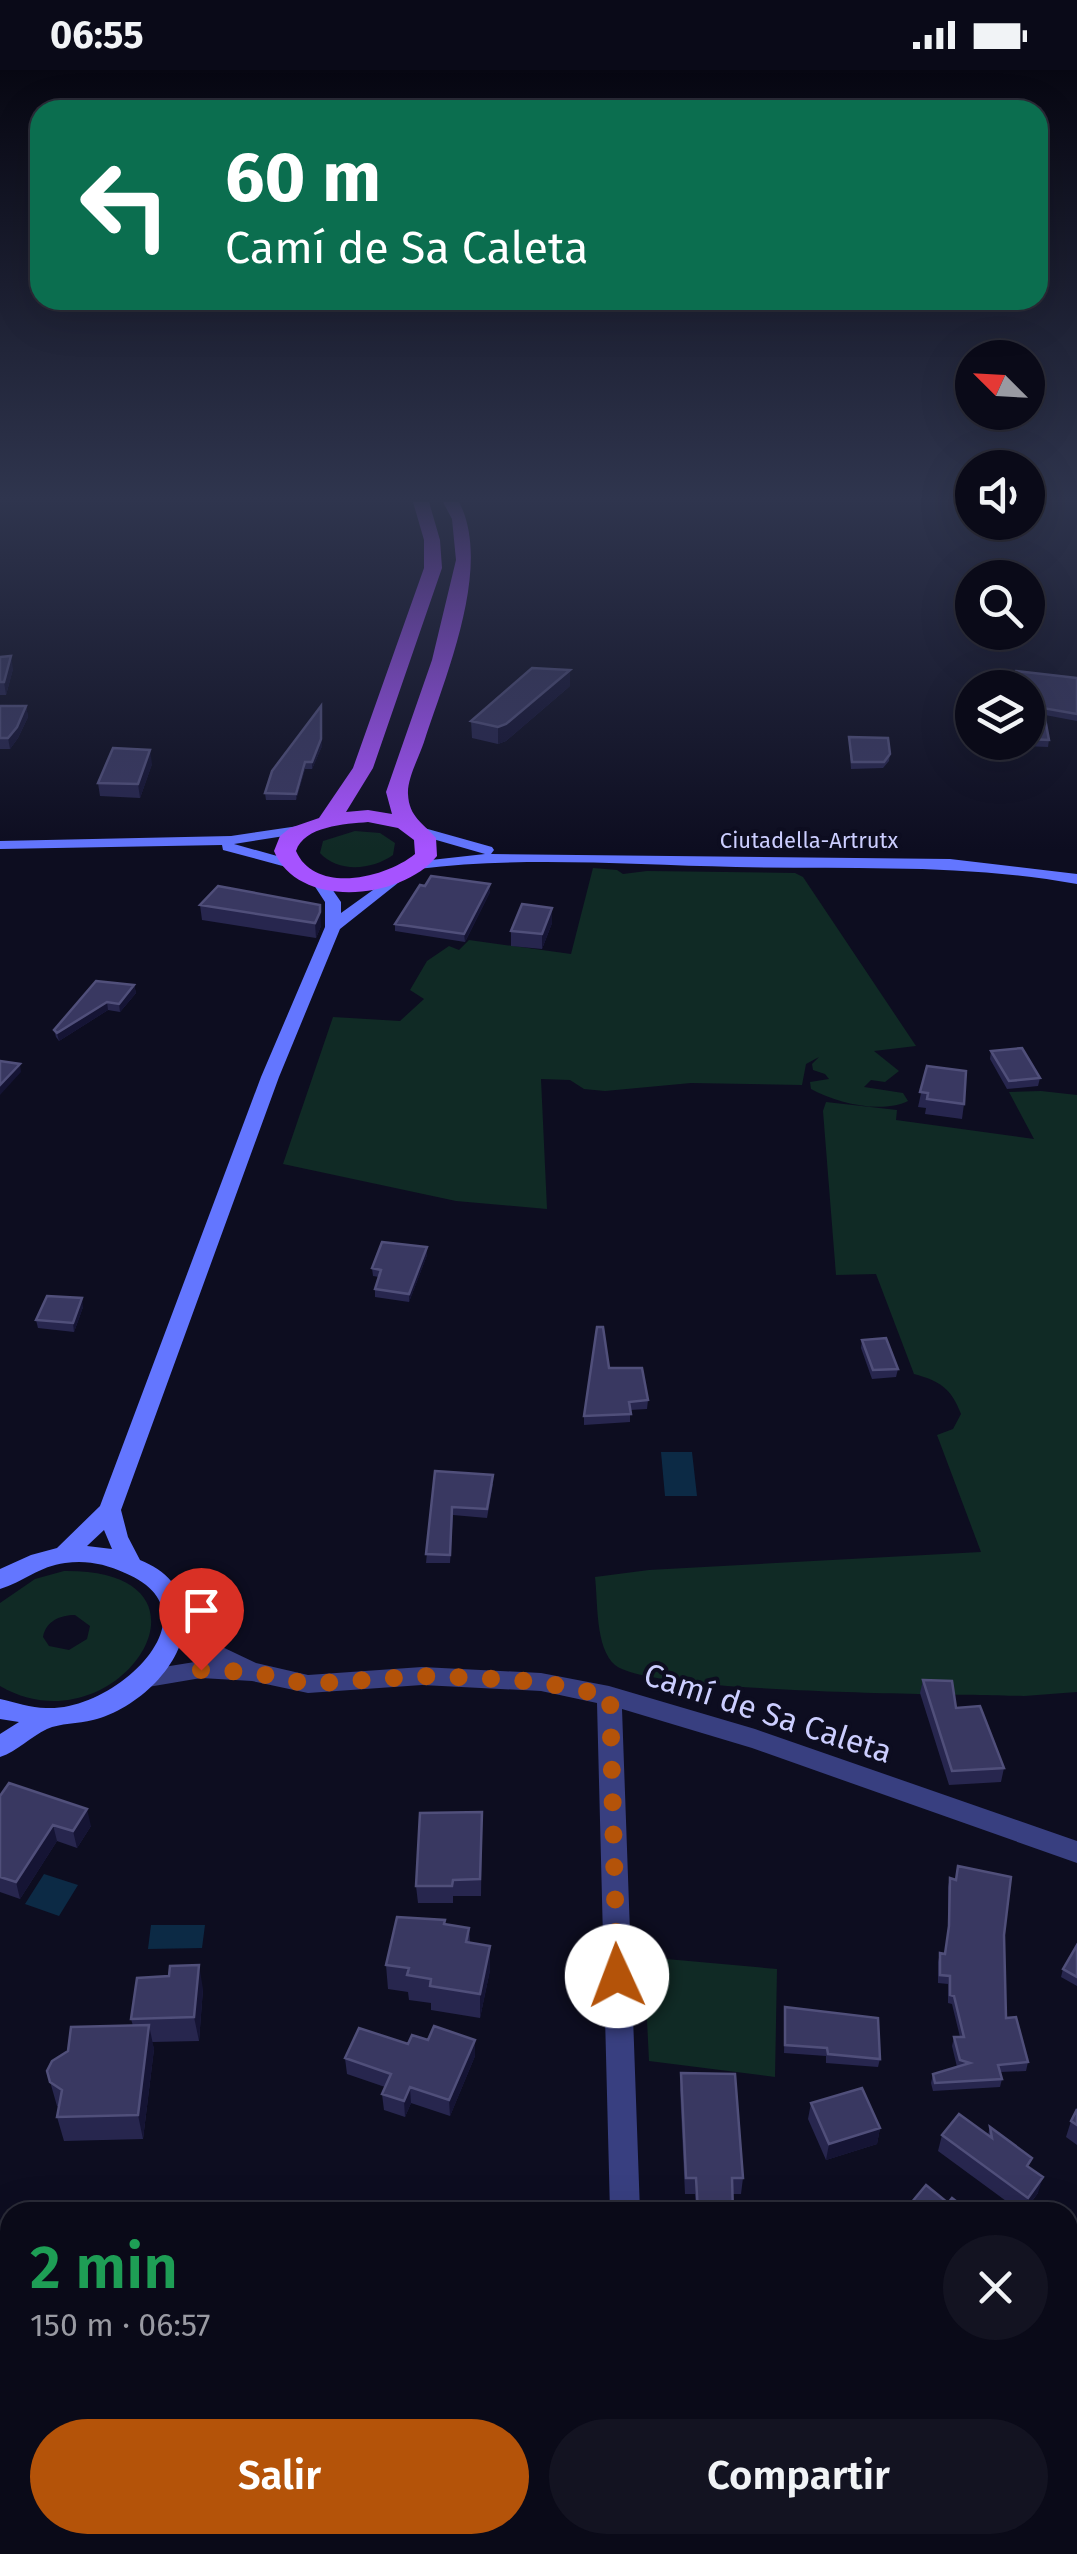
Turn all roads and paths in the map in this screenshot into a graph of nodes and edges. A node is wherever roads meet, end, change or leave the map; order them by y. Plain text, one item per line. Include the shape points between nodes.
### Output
1 (415, 618) edge
2 (451, 618) edge
3 (328, 820) junction
4 (411, 827) junction
5 (304, 829) junction
6 (182, 842) junction
7 (0, 845) edge
8 (539, 857) junction
9 (290, 864) junction
10 (408, 870) junction
11 (1077, 879) edge
12 (318, 880) junction
13 (333, 927) junction
14 (110, 1510) junction
15 (64, 1555) junction
16 (129, 1561) junction
17 (1, 1579) edge
18 (176, 1625) junction
19 (252, 1672) junction
20 (148, 1678) junction
21 (610, 1696) junction
22 (0, 1709) edge
23 (45, 1718) junction
24 (0, 1747) edge
25 (1077, 1852) edge
26 (624, 2202) edge

1 - 3 main road via 363,768
2 - 4 main road via 397,792
3 - 4 main road via 368,816
3 - 5 main road
4 - 8 street, Ciutadella-Artrutx via 471,847
4 - 10 main road via 428,847
5 - 6 street
5 - 9 main road via 288,843
6 - 7 street
6 - 9 street
8 - 10 street, Ciutadella-Artrutx via 468,858
8 - 11 street, Ciutadella-Artrutx via 900,862
9 - 12 main road
10 - 12 main road via 358,884
10 - 13 street
12 - 13 street via 333,902
13 - 14 street via 270,1077
14 - 15 street
14 - 16 street
15 - 16 street
15 - 17 street
16 - 18 street via 155,1576 171,1598
18 - 19 street, Camí de Sa Caleta
18 - 20 street via 168,1654
19 - 20 street, Camí de Sa Caleta
19 - 21 street, Camí de Sa Caleta via 308,1684 496,1679
20 - 23 street via 90,1712
21 - 25 street, Camí de Sa Caleta via 756,1739
21 - 26 street
22 - 23 street
23 - 24 street

